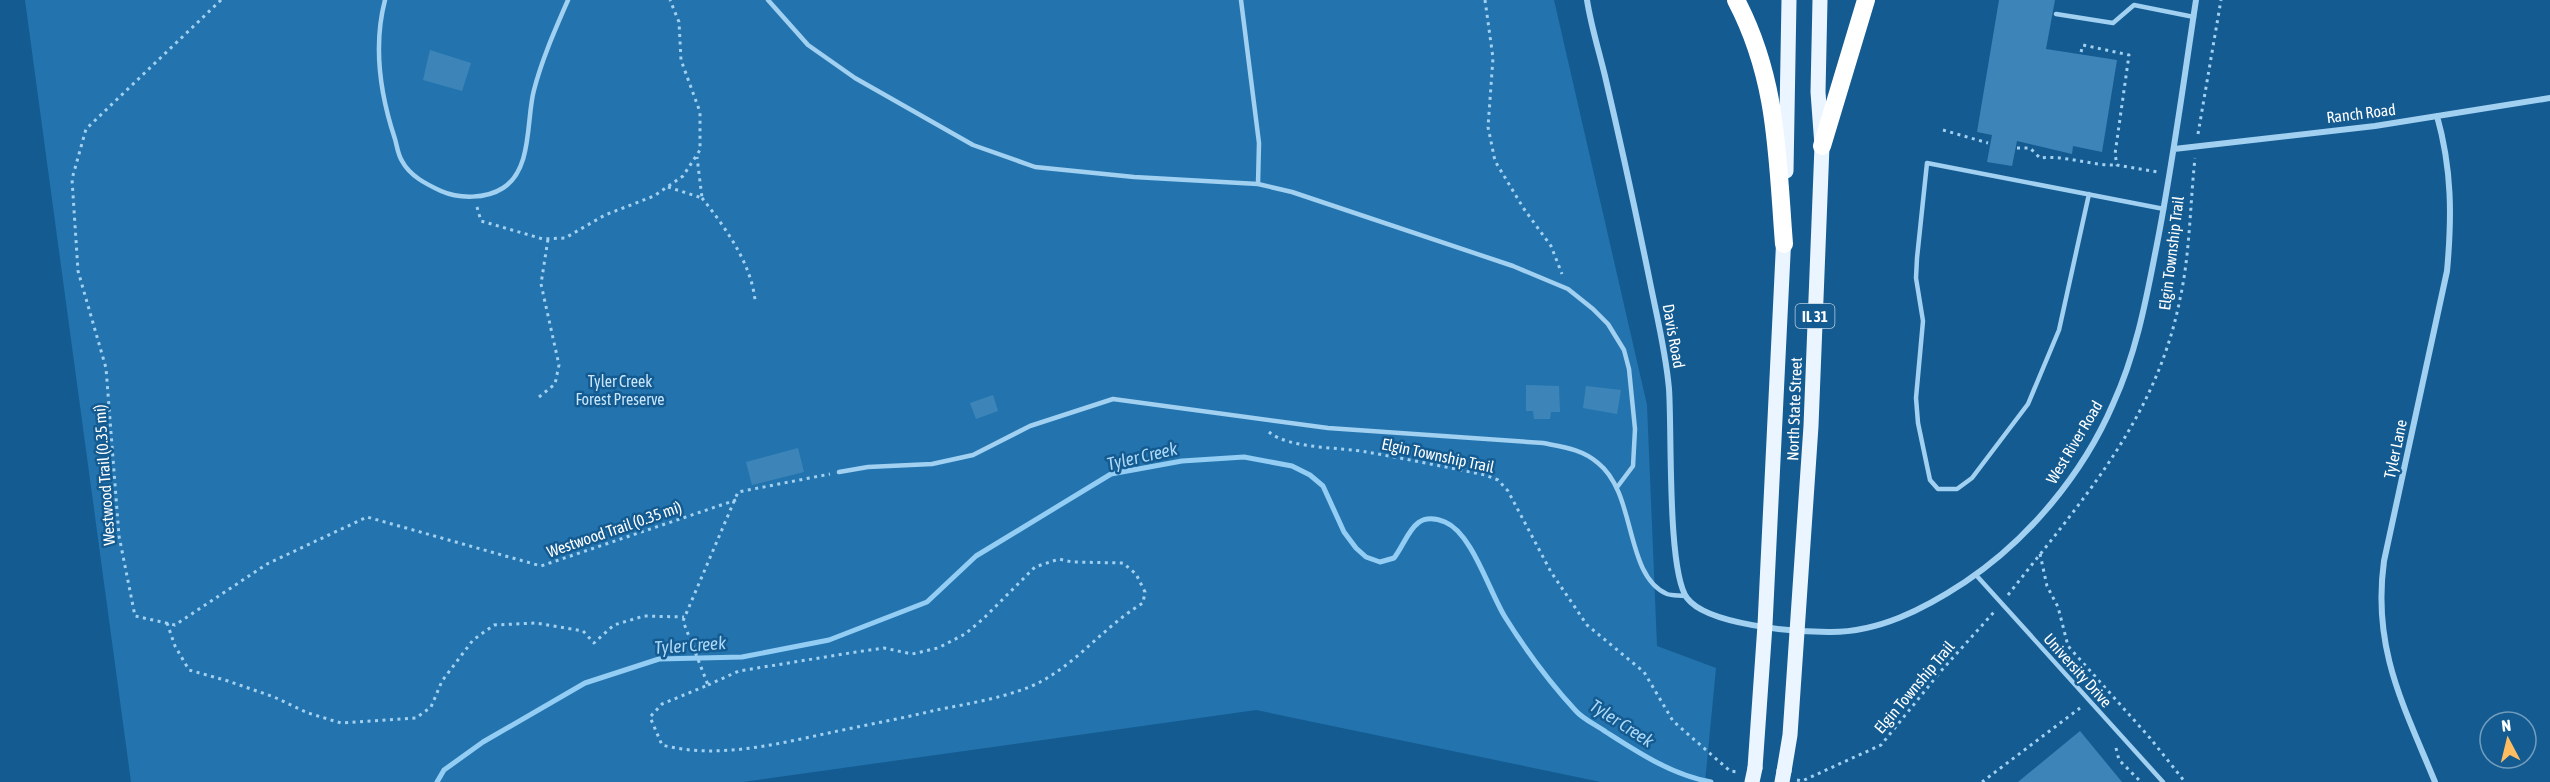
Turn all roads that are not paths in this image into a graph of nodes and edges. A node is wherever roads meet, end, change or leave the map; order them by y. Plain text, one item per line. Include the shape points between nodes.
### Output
1 (385, 0) edge
2 (568, 0) edge
3 (768, 0) edge
4 (1241, 0) edge
5 (1587, 0) edge
6 (1736, 0) edge
7 (1789, 0) edge
8 (1821, 0) edge
9 (1866, 0) edge
10 (2196, 0) edge
11 (2056, 14) dead end
12 (2194, 17) junction
13 (2550, 98) edge
14 (2437, 116) junction
15 (1822, 147) junction
16 (2174, 149) junction
17 (1258, 184) junction
18 (2089, 195) junction
19 (2164, 209) junction
20 (1784, 244) junction
21 (839, 472) road end
22 (1618, 486) junction
23 (1976, 575) junction
24 (1685, 596) junction
25 (1765, 625) junction
26 (1797, 632) junction
27 (1749, 774) edge
28 (1786, 778) edge
29 (2163, 782) edge
30 (2435, 782) edge

1 - 2 lane via 379,21 379,78 402,161 415,177 430,186 450,195 474,197 503,188 516,174 524,154 533,92
3 - 17 lane via 808,45 855,78 973,145 1035,167
4 - 17 lane via 1259,143
5 - 24 street, Davis Road via 1663,347 1669,389 1675,554
6 - 20 highway via 1752,32 1773,106
7 - 20 main road, North State Street / IL 31
8 - 15 main road, North State Street / IL 31 via 1818,92
9 - 15 highway
10 - 12 street, West River Road
11 - 12 lane via 2113,23 2134,5
12 - 16 street, West River Road
13 - 14 street, Ranch Road
14 - 16 street, Ranch Road
14 - 30 street, Tyler Lane via 2451,185 2447,272 2380,593 2387,658
15 - 26 main road, North State Street / IL 31 via 1810,462
16 - 19 street, West River Road
17 - 22 lane via 1502,262 1568,289 1608,324 1624,350 1629,369 1635,429 1633,466
18 - 18 lane via 2059,330 2028,404 1972,478 1957,489 1938,489 1930,480 1916,398 1923,321 1916,278 1927,163
18 - 19 lane
19 - 23 street, West River Road via 2140,331 2114,404 2097,437 2055,498
20 - 25 main road, North State Street / IL 31
21 - 22 lane via 868,466 932,464 974,455 1030,426 1113,399 1328,428 1554,445 1576,449 1599,463
22 - 24 lane via 1640,561 1650,581 1667,594
23 - 26 street, West River Road via 1911,614 1883,624 1843,632
23 - 29 lane, University Drive
24 - 25 street via 1696,607 1716,616
25 - 26 street, West River Road
25 - 27 main road, North State Street / IL 31
26 - 28 main road, North State Street / IL 31

